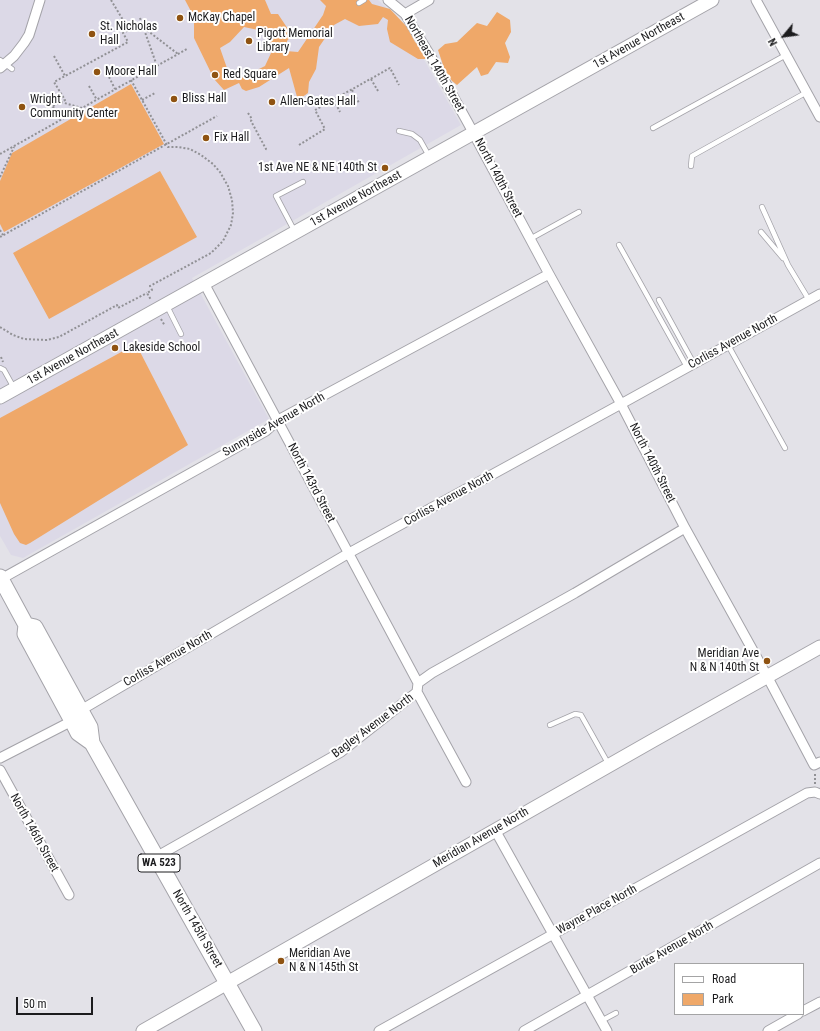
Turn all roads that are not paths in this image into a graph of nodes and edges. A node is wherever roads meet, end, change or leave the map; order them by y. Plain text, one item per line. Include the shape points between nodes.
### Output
1 (40, 0) edge
2 (388, 0) edge
3 (429, 0) edge
4 (712, 0) edge
5 (756, 0) edge
6 (405, 14) junction
7 (786, 55) junction
8 (4, 65) edge
9 (807, 92) junction
10 (820, 117) edge
11 (653, 128) dead end
12 (399, 131) dead end
13 (474, 133) junction
14 (430, 158) junction
15 (691, 166) dead end
16 (303, 182) dead end
17 (762, 207) dead end
18 (579, 212) dead end
19 (761, 232) dead end
20 (295, 233) junction
21 (530, 239) junction
22 (619, 245) dead end
23 (788, 265) junction
24 (549, 274) junction
25 (204, 283) junction
26 (820, 294) edge
27 (659, 300) dead end
28 (809, 300) junction
29 (166, 304) junction
30 (181, 334) dead end
31 (728, 345) junction
32 (691, 366) junction
33 (0, 368) edge
34 (14, 389) junction
35 (0, 397) edge
36 (622, 404) junction
37 (278, 420) junction
38 (785, 448) dead end
39 (685, 528) junction
40 (349, 553) junction
41 (0, 578) edge
42 (820, 647) edge
43 (767, 676) junction
44 (417, 688) junction
45 (76, 715) junction
46 (550, 725) dead end
47 (0, 758) edge
48 (817, 764) edge
49 (609, 765) junction
50 (0, 770) edge
51 (466, 782) dead end
52 (818, 793) edge
53 (495, 830) junction
54 (156, 857) junction
55 (820, 864) edge
56 (69, 896) dead end
57 (553, 934) junction
58 (228, 983) junction
59 (587, 996) junction
60 (820, 1002) edge
61 (804, 1010) edge
62 (616, 1013) dead end
63 (796, 1015) edge
64 (601, 1021) junction
65 (143, 1031) edge
66 (254, 1031) edge
67 (379, 1031) edge
68 (524, 1031) edge
69 (607, 1031) edge
70 (768, 1031) edge

1 - 8 street via 29,35 19,51
2 - 6 street, Northeast 140th Street
3 - 6 street
4 - 13 street, 1st Avenue Northeast
5 - 7 street
6 - 13 street, Northeast 140th Street
7 - 9 street
7 - 11 lane
9 - 10 street
9 - 15 lane via 692,156
12 - 14 lane via 412,134 420,140
13 - 14 street, 1st Avenue Northeast
13 - 21 street, North 140th Street
14 - 20 street, 1st Avenue Northeast
16 - 20 lane via 276,196
17 - 23 lane
18 - 21 lane
19 - 23 lane
20 - 25 street, 1st Avenue Northeast
21 - 24 street, North 140th Street
22 - 32 lane
23 - 28 lane
24 - 36 street, North 140th Street
24 - 37 street, Sunnyside Avenue North
25 - 29 street, 1st Avenue Northeast
25 - 37 street, North 143rd Street
26 - 28 street, Corliss Avenue North
27 - 32 lane
28 - 31 street, Corliss Avenue North
29 - 30 lane
29 - 34 street, 1st Avenue Northeast
31 - 32 street, Corliss Avenue North
31 - 38 lane
32 - 36 street, Corliss Avenue North
33 - 34 lane via 4,370
34 - 35 street, 1st Avenue Northeast
36 - 39 street, North 140th Street
36 - 40 street, Corliss Avenue North
37 - 40 street, North 143rd Street
37 - 41 street, Sunnyside Avenue North via 266,431
39 - 43 street, North 140th Street
39 - 44 street, Bagley Avenue North via 432,673
40 - 44 street, North 143rd Street
40 - 45 street, Corliss Avenue North
41 - 45 main road, North 145th Street / WA 523 via 26,625 25,634
42 - 43 street, Meridian Avenue North
43 - 48 street, North 140th Street
43 - 49 street, Meridian Avenue North
44 - 51 street, North 143rd Street
44 - 54 street, Bagley Avenue North via 341,752
45 - 47 street, Corliss Avenue North
45 - 54 main road, North 145th Street / WA 523 via 78,733 92,743
46 - 49 lane via 575,714 581,715
49 - 53 street, Meridian Avenue North
50 - 56 street, North 146th Street
52 - 57 street, Wayne Place North via 807,793
53 - 57 street
53 - 58 street, Meridian Avenue North
54 - 58 main road, North 145th Street / WA 523
55 - 59 street, Burke Avenue North
57 - 59 street
57 - 67 street, Wayne Place North
58 - 65 street, Meridian Avenue North
58 - 66 main road, North 145th Street / WA 523
59 - 64 street
59 - 68 street, Burke Avenue North
60 - 61 street
62 - 64 lane
63 - 70 street
64 - 69 street

